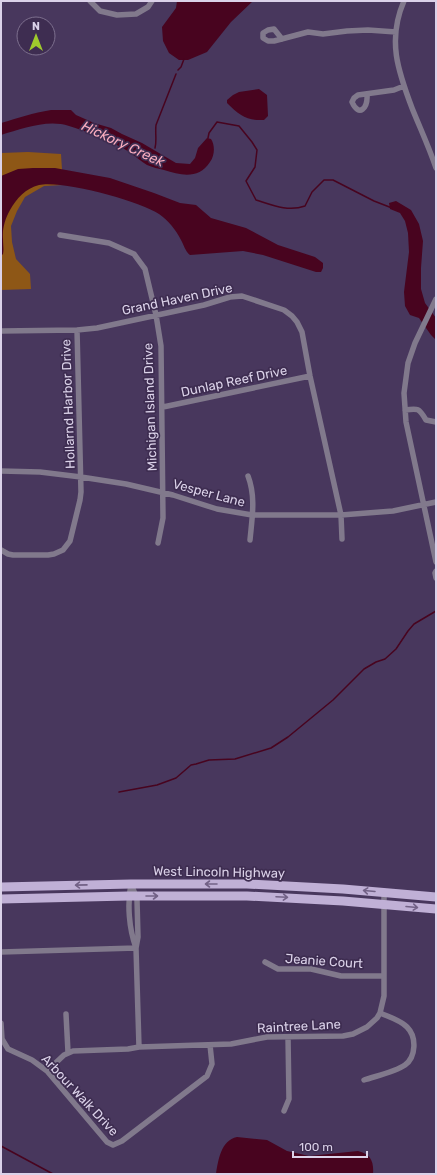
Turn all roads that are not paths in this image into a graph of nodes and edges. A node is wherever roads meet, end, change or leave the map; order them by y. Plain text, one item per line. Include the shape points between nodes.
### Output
1 (90, 1) edge
2 (152, 1) edge
3 (404, 1) edge
4 (396, 32) junction
5 (282, 39) dead end
6 (404, 86) junction
7 (367, 94) dead end
8 (436, 168) edge
9 (60, 235) dead end
10 (436, 299) edge
11 (156, 318) junction
12 (77, 330) junction
13 (1, 331) edge
14 (310, 376) junction
15 (163, 407) junction
16 (405, 410) junction
17 (436, 422) edge
18 (1, 470) edge
19 (248, 476) dead end
20 (81, 477) junction
21 (164, 493) junction
22 (436, 502) edge
23 (423, 504) junction
24 (252, 515) junction
25 (341, 515) junction
26 (342, 539) dead end
27 (250, 540) dead end
28 (158, 543) dead end
29 (1, 550) edge
30 (436, 562) edge
31 (436, 571) edge
32 (436, 578) edge
33 (131, 884) junction
34 (1, 887) edge
35 (384, 893) junction
36 (132, 896) junction
37 (436, 897) edge
38 (1, 899) edge
39 (384, 904) junction
40 (436, 909) edge
41 (136, 948) junction
42 (1, 952) edge
43 (265, 962) dead end
44 (384, 976) junction
45 (380, 1013) junction
46 (66, 1014) dead end
47 (1, 1023) edge
48 (288, 1037) junction
49 (210, 1045) junction
50 (139, 1047) junction
51 (68, 1052) junction
52 (47, 1071) junction
53 (364, 1080) dead end
54 (284, 1112) dead end

1 - 2 street via 100,11 117,15 136,14 148,7
3 - 4 street via 399,11
4 - 5 street via 308,32
4 - 6 street via 395,52
6 - 7 street
6 - 8 street
9 - 11 street, Michigan Island Drive via 109,243 134,254 144,269
10 - 16 street via 418,335 408,363 404,393
11 - 12 street, Grand Haven Drive
11 - 14 street, Grand Haven Drive via 230,297 242,296 284,310 294,319 302,332
11 - 15 street, Michigan Island Drive via 161,346
12 - 13 street, Grand Haven Drive
12 - 20 street, Hollarnd Harbor Drive
14 - 15 street, Dunlap Reef Drive
14 - 25 street, Grand Haven Drive
15 - 21 street, Michigan Island Drive
16 - 17 street via 416,408 426,420
16 - 23 street
18 - 20 street, Vesper Lane
19 - 24 street via 252,486
20 - 21 street, Vesper Lane
20 - 29 street, Hollarnd Harbor Drive via 80,500 73,532 63,550 54,554 13,555
21 - 24 street, Vesper Lane via 217,509
21 - 28 street, Michigan Island Drive via 164,518
22 - 23 street, Vesper Lane
23 - 25 street, Vesper Lane via 393,511
23 - 30 street
24 - 25 street, Vesper Lane
24 - 27 street
25 - 26 street, Grand Haven Drive
31 - 32 street
33 -> 34 main road, West Lincoln Highway
35 -> 33 main road, West Lincoln Highway via 247,884
33 - 36 street
35 - 37 main road, West Lincoln Highway
35 - 39 street
36 - 38 main road, West Lincoln Highway
36 -> 39 main road, West Lincoln Highway via 254,896
36 - 41 street via 132,937
39 -> 40 main road, West Lincoln Highway
39 - 44 street
41 - 42 street
41 - 50 street
43 - 44 street, Jeanie Court via 278,969 311,969 341,976
44 - 45 street via 384,996
45 - 48 street, Raintree Lane via 367,1027 353,1034
45 - 53 street via 409,1028 414,1052 401,1068
46 - 51 street
47 - 52 street, Arbour Walk Drive via 2,1039 8,1049 32,1060
48 - 49 street, Raintree Lane
48 - 54 street via 289,1099
49 - 50 street, Raintree Lane
49 - 52 street, Arbour Walk Drive via 212,1064 207,1076 113,1146
50 - 51 street, Raintree Lane
51 - 52 street

